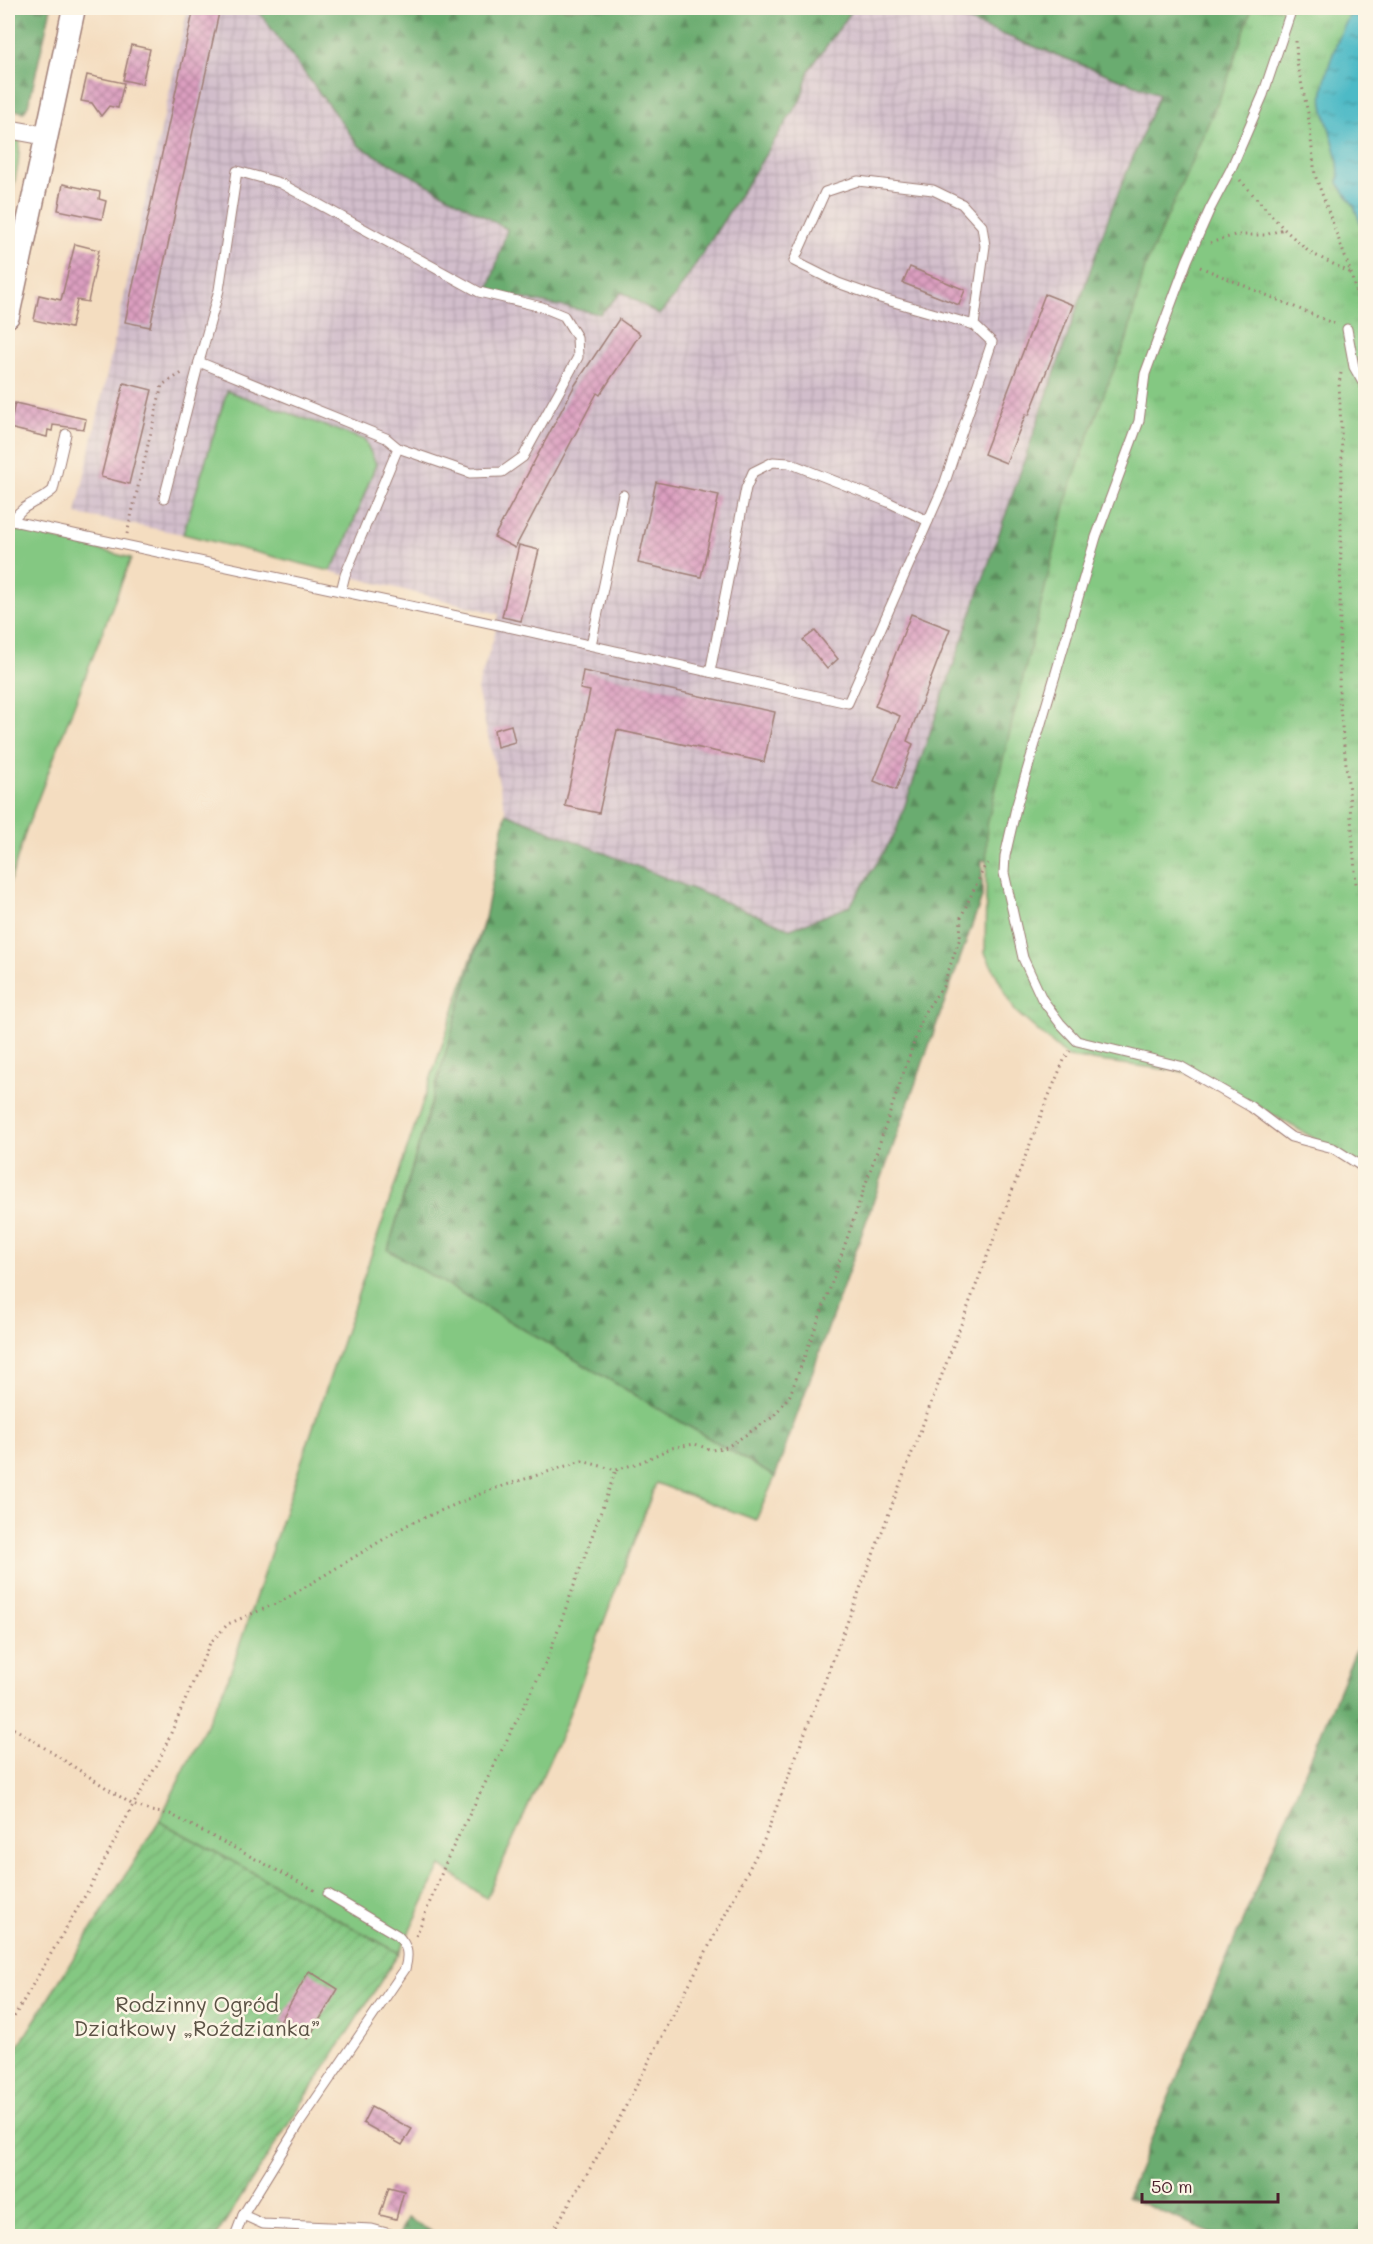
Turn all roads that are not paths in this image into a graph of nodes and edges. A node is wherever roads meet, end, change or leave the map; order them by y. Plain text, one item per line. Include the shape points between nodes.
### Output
1 (75, 8) edge
2 (1292, 8) edge
3 (8, 129) edge
4 (46, 136) junction
5 (8, 316) edge
6 (974, 325) junction
7 (1347, 329) road end
8 (199, 363) junction
9 (1365, 388) edge
10 (66, 434) dead end
11 (398, 448) junction
12 (623, 495) dead end
13 (164, 498) dead end
14 (10, 520) edge
15 (928, 521) junction
16 (341, 591) junction
17 (591, 645) junction
18 (710, 672) junction
19 (1365, 1169) edge
20 (328, 1894) road end
21 (243, 2215) junction
22 (235, 2236) edge
23 (398, 2236) edge

1 - 4 street
2 - 19 lane via 1263,95 1187,261 1145,374 1139,421 1096,537 1016,808 1004,873 1023,958 1042,999 1077,1041 1180,1066 1251,1107 1291,1137 1333,1148
3 - 4 street
4 - 5 street
6 - 6 lane via 985,246 982,226 962,204 933,190 858,181 825,192 794,261 880,298
6 - 15 lane via 992,342
7 - 9 lane via 1354,367
8 - 11 lane via 386,438
8 - 11 lane via 219,290 237,171 280,183 479,292 564,316 577,337 579,357 523,457 502,472 470,473
8 - 13 lane
10 - 14 lane via 53,490 18,510
11 - 16 lane
12 - 17 lane
14 - 16 lane
15 - 18 lane via 848,703
15 - 18 lane via 789,463 773,462 753,472 746,488
16 - 17 lane
17 - 18 lane
20 - 21 lane via 397,1935 405,1943 405,1969 299,2124
21 - 22 lane
21 - 23 lane via 263,2224 372,2229

